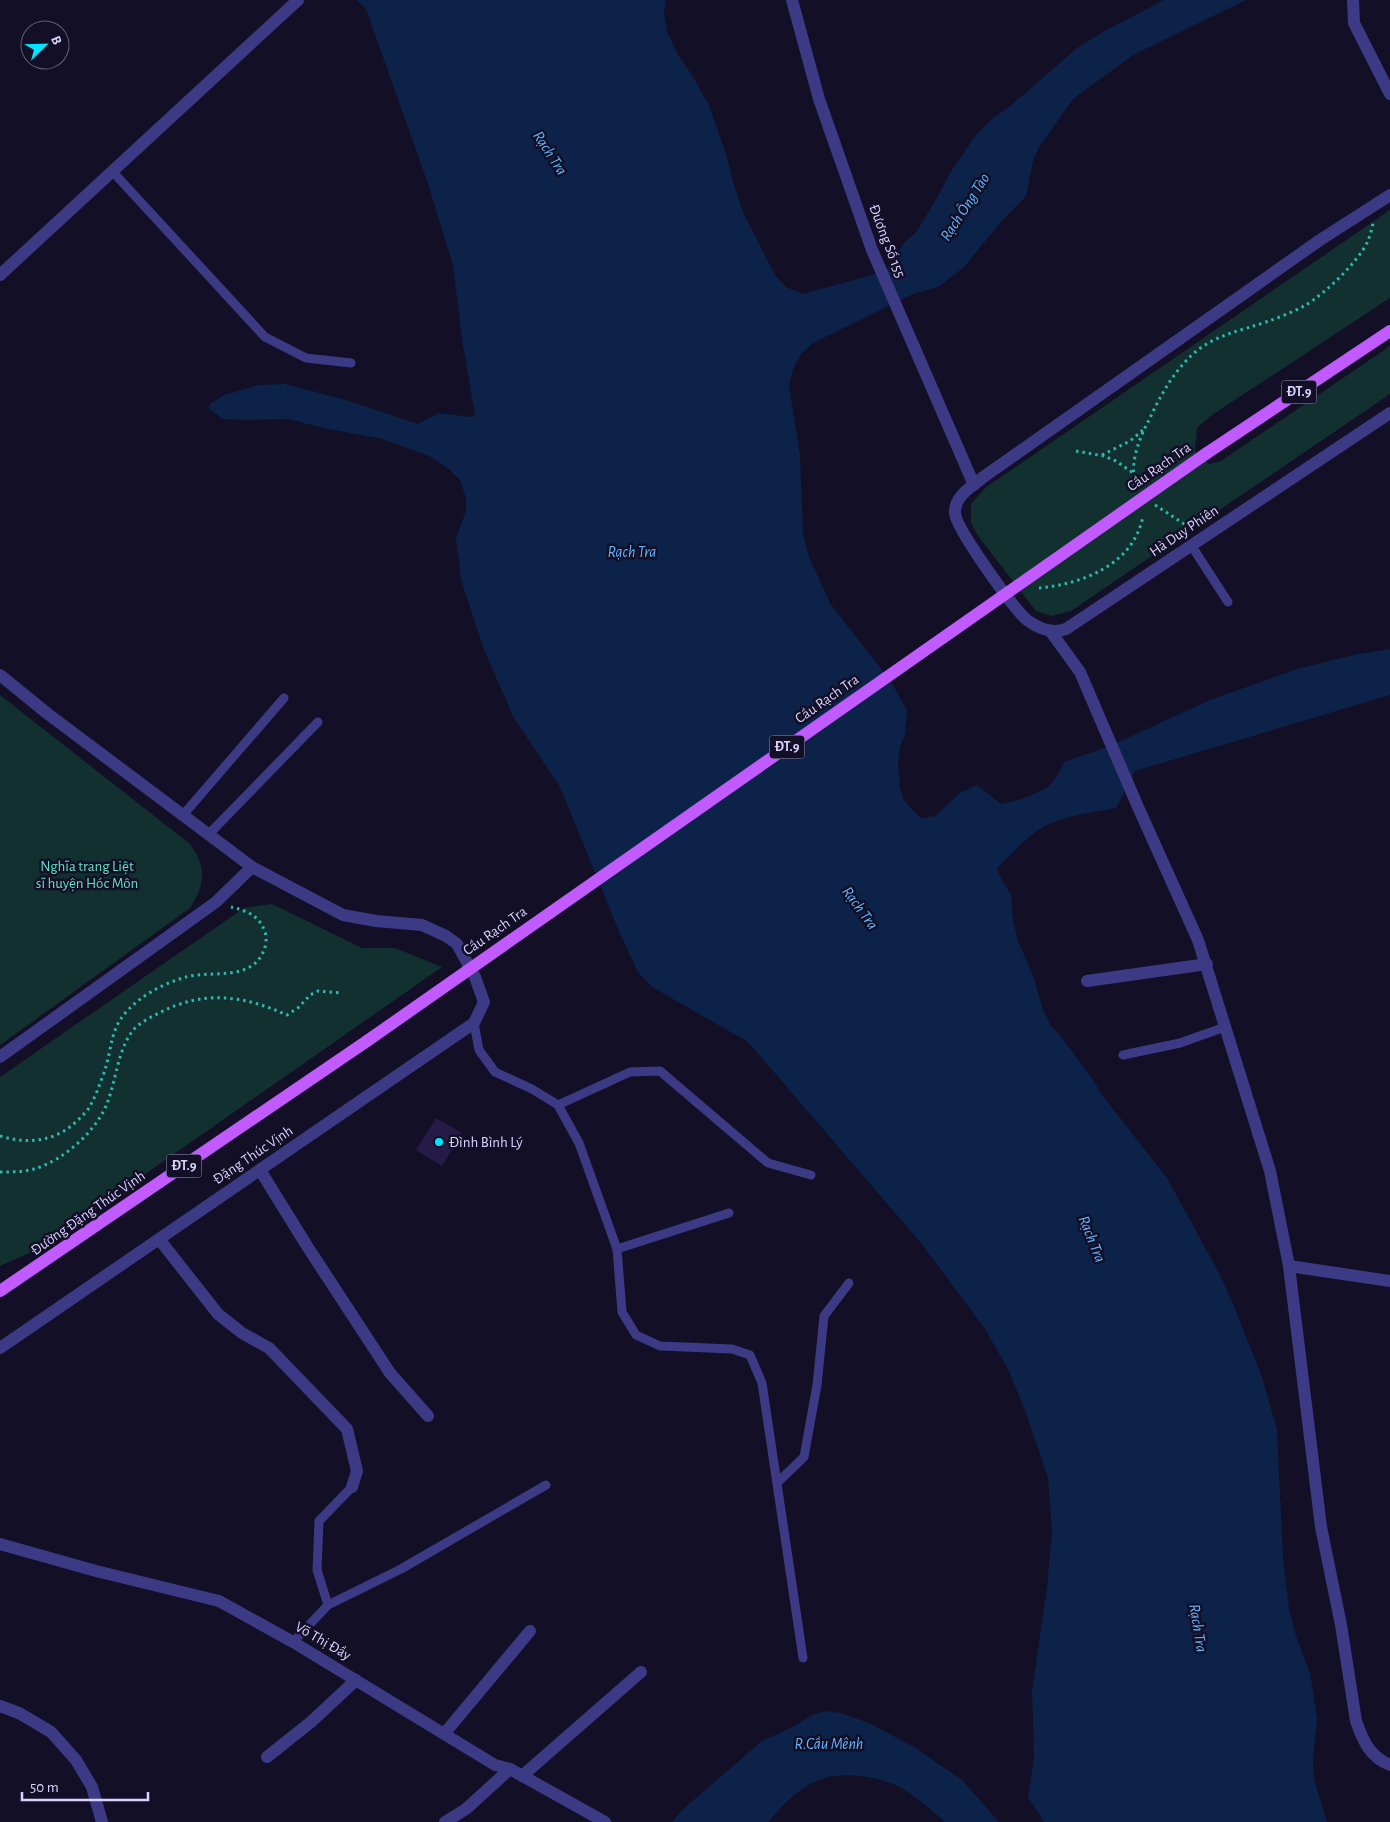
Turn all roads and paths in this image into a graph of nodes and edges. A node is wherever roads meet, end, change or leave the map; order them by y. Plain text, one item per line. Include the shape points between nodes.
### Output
1 (298, 0) edge
2 (792, 0) edge
3 (1353, 0) edge
4 (1390, 94) edge
5 (112, 171) junction
6 (1385, 198) edge
7 (0, 275) edge
8 (1390, 330) edge
9 (351, 363) dead end
10 (1390, 413) edge
11 (1144, 430) junction
12 (1076, 451) dead end
13 (1101, 456) junction
14 (1132, 474) junction
15 (974, 485) junction
16 (1136, 488) dead end
17 (1151, 501) dead end
18 (1140, 507) dead end
19 (1203, 537) junction
20 (1191, 545) junction
21 (1036, 588) dead end
22 (1228, 602) dead end
23 (1051, 632) junction
24 (0, 675) edge
25 (284, 698) dead end
26 (318, 722) dead end
27 (183, 815) junction
28 (209, 834) junction
29 (252, 867) junction
30 (216, 902) junction
31 (1207, 964) junction
32 (1087, 981) dead end
33 (342, 993) dead end
34 (474, 1023) junction
35 (1225, 1027) junction
36 (367, 1041) joint
37 (1123, 1055) dead end
38 (0, 1057) edge
39 (558, 1105) junction
40 (0, 1136) edge
41 (260, 1170) junction
42 (0, 1172) edge
43 (811, 1174) dead end
44 (729, 1213) dead end
45 (159, 1239) junction
46 (617, 1249) junction
47 (1289, 1266) junction
48 (1390, 1282) edge
49 (849, 1283) dead end
50 (0, 1291) edge
51 (0, 1348) edge
52 (428, 1416) dead end
53 (778, 1482) junction
54 (546, 1484) dead end
55 (352, 1487) joint
56 (0, 1544) edge
57 (328, 1605) junction
58 (530, 1631) dead end
59 (293, 1642) junction
60 (803, 1658) dead end
61 (641, 1672) dead end
62 (356, 1680) junction
63 (0, 1706) edge
64 (444, 1734) junction
65 (267, 1757) dead end
66 (1390, 1765) edge
67 (510, 1769) junction
68 (522, 1776) junction
69 (102, 1822) edge
70 (445, 1822) edge
71 (605, 1822) edge

1 - 5 street
2 - 15 street, Đương Số 155 via 819,98 879,268
3 - 4 street via 1354,23
5 - 7 street
5 - 9 lane via 265,337 306,358
6 - 11 path via 1368,241 1332,284 1305,305 1266,322 1235,330 1198,351 1180,367
6 - 15 street via 1296,257
8 - 36 main road, Cầu Rạch Tra / ĐT.9, bridge via 1207,453
10 - 19 street, Hà Duy Phiên
11 - 13 path
11 - 14 path
12 - 13 path
13 - 14 path via 1116,461
14 - 16 path
15 - 23 street via 958,500 955,513 961,528 976,555 1026,619
17 - 19 path
18 - 21 path via 1143,516 1140,530 1122,555 1105,570 1088,578
19 - 20 street, Hà Duy Phiên
20 - 22 lane
20 - 23 street, Hà Duy Phiên via 1066,628
23 - 31 street via 1080,672 1188,914
24 - 27 street
25 - 27 lane
26 - 28 lane
27 - 28 street
28 - 29 street
29 - 30 street
29 - 34 street via 342,915 422,925 446,936 457,944 476,977 484,1002
30 - 38 street
30 - 40 path via 250,912 262,923 266,936 261,957 251,967 238,972 187,976 139,1000 116,1025 103,1076 90,1108 74,1124 60,1134 38,1140 13,1140
31 - 32 street
31 - 35 street
33 - 42 path via 318,991 287,1015 254,1002 208,997 183,1002 146,1019 132,1032 108,1103 88,1134 71,1149 35,1169
34 - 39 lane via 479,1050 495,1072
34 - 41 street, Đặng Thúc Vịnh
35 - 37 lane via 1180,1043
35 - 47 street via 1270,1171
36 - 50 main road, Đường Đặng Thúc Vịnh / ĐT.9
39 - 43 lane via 630,1072 660,1071 768,1163
39 - 46 lane via 579,1143
41 - 45 street, Đặng Thúc Vịnh
41 - 52 street via 390,1373
44 - 46 lane
45 - 51 street, Đặng Thúc Vịnh
45 - 55 street via 218,1314 269,1348 347,1429 357,1471
46 - 53 lane via 622,1312 636,1334 660,1346 732,1349 750,1355 762,1383
47 - 48 street
47 - 66 street via 1321,1527 1356,1721 1371,1752
49 - 53 lane via 824,1316 817,1385 804,1457
53 - 60 lane
54 - 57 lane via 401,1569
55 - 57 lane via 319,1521 317,1570
56 - 59 street, Võ Thị Đầy via 219,1601
57 - 59 lane
58 - 64 street
59 - 62 street, Võ Thị Đầy
61 - 68 street
62 - 64 street, Võ Thị Đầy
62 - 65 street
63 - 69 street via 19,1713 50,1732 76,1760 92,1787
64 - 67 street, Võ Thị Đầy via 495,1765
67 - 68 street, Võ Thị Đầy
67 - 70 street via 466,1809
68 - 71 street, Võ Thị Đầy

